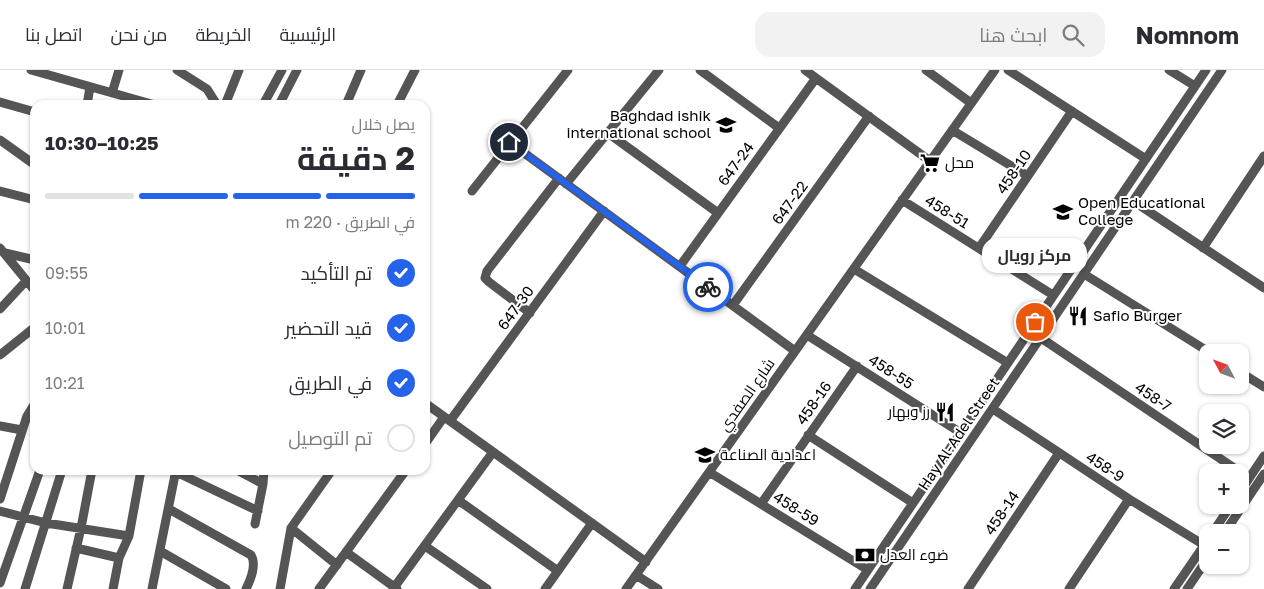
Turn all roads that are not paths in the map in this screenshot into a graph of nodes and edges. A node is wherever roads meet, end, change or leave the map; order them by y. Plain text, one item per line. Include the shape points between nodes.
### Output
1 (31, 70) edge
2 (119, 70) edge
3 (177, 70) edge
4 (239, 70) edge
5 (282, 70) edge
6 (297, 70) edge
7 (361, 70) edge
8 (416, 70) edge
9 (568, 70) edge
10 (659, 70) edge
11 (700, 70) edge
12 (805, 70) edge
13 (926, 70) edge
14 (995, 70) edge
15 (1008, 70) edge
16 (1168, 70) edge
17 (1206, 70) edge
18 (1222, 70) edge
19 (816, 78) junction
20 (1195, 86) junction
21 (90, 87) junction
22 (112, 93) junction
23 (88, 100) edge
24 (129, 100) edge
25 (214, 100) edge
26 (227, 100) edge
27 (266, 100) edge
28 (282, 100) edge
29 (348, 100) edge
30 (400, 100) edge
31 (0, 102) edge
32 (971, 103) junction
33 (30, 111) edge
34 (1072, 111) junction
35 (869, 116) junction
36 (779, 128) junction
37 (952, 130) junction
38 (608, 133) junction
39 (0, 140) edge
40 (509, 142) junction
41 (1264, 156) edge
42 (1146, 159) junction
43 (30, 161) edge
44 (930, 161) junction
45 (1028, 176) junction
46 (563, 181) junction
47 (0, 191) edge
48 (472, 191) dead end
49 (30, 199) edge
50 (902, 200) junction
51 (1133, 201) junction
52 (604, 212) junction
53 (718, 213) junction
54 (980, 248) junction
55 (1203, 248) junction
56 (2, 250) edge
57 (30, 258) edge
58 (680, 266) junction
59 (854, 269) junction
60 (1084, 274) junction
61 (26, 281) junction
62 (30, 285) edge
63 (1264, 288) edge
64 (1053, 294) junction
65 (733, 305) junction
66 (0, 309) edge
67 (530, 312) junction
68 (30, 331) edge
69 (807, 335) junction
70 (1041, 338) junction
71 (1199, 346) edge
72 (795, 351) junction
73 (0, 354) edge
74 (1008, 363) junction
75 (857, 366) junction
76 (1249, 378) edge
77 (1264, 387) edge
78 (430, 407) edge
79 (993, 409) junction
80 (30, 418) edge
81 (447, 419) junction
82 (0, 426) edge
83 (22, 430) junction
84 (961, 433) junction
85 (808, 435) junction
86 (430, 438) edge
87 (492, 452) junction
88 (1059, 453) junction
89 (1264, 456) edge
90 (1228, 464) edge
91 (709, 472) junction
92 (1264, 474) edge
93 (38, 475) edge
94 (60, 475) edge
95 (91, 475) edge
96 (140, 475) edge
97 (175, 475) edge
98 (184, 475) edge
99 (246, 475) edge
100 (264, 475) edge
101 (328, 475) edge
102 (402, 475) edge
103 (932, 475) junction
104 (1249, 478) edge
105 (943, 482) junction
106 (263, 484) junction
107 (0, 499) edge
108 (1130, 499) junction
109 (458, 500) junction
110 (913, 503) junction
111 (760, 504) junction
112 (169, 509) junction
113 (0, 510) edge
114 (258, 511) junction
115 (1230, 514) edge
116 (24, 517) junction
117 (1229, 518) junction
118 (46, 523) junction
119 (592, 523) junction
120 (255, 524) dead end
121 (1222, 524) edge
122 (1227, 524) edge
123 (81, 528) junction
124 (291, 528) junction
125 (128, 536) junction
126 (1199, 539) edge
127 (424, 546) junction
128 (76, 548) junction
129 (160, 551) junction
130 (346, 552) junction
131 (1199, 553) edge
132 (119, 558) junction
133 (646, 562) junction
134 (337, 565) junction
135 (868, 570) junction
136 (558, 571) junction
137 (1199, 571) edge
138 (636, 575) junction
139 (0, 583) edge
140 (395, 588) edge
141 (25, 589) edge
142 (67, 589) edge
143 (113, 589) edge
144 (152, 589) edge
145 (226, 589) edge
146 (246, 589) edge
147 (280, 589) edge
148 (319, 589) edge
149 (487, 589) edge
150 (545, 589) edge
151 (626, 589) edge
152 (658, 589) edge
153 (855, 589) edge
154 (870, 589) edge
155 (968, 589) edge
156 (1069, 589) edge
157 (1174, 589) edge
158 (1186, 589) edge

1 - 21 street
2 - 22 street
3 - 25 street via 207,89
4 - 26 street
5 - 27 street
6 - 28 street
7 - 29 street
8 - 30 street
9 - 40 street
10 - 38 street
11 - 36 street
12 - 19 street
13 - 32 street
14 - 32 street, شارع الصفدي
15 - 34 street
16 - 20 street
17 - 20 street, Hay Al-Adel Street
18 - 51 street, Hay Al-Adel Street
19 - 35 street
19 - 36 street, 647-24
20 - 42 street, Hay Al-Adel Street
21 - 22 street
21 - 23 street
22 - 24 street
31 - 33 street
32 - 37 street, شارع الصفدي
34 - 42 street
34 - 45 street, 458-10
35 - 44 street
35 - 65 street, 647-22
36 - 53 street, 647-24
37 - 44 street, شارع الصفدي
37 - 45 street
38 - 46 street
38 - 53 street
39 - 43 street
40 - 46 street
40 - 48 street
41 - 55 street
42 - 64 street, Hay Al-Adel Street
44 - 50 street, شارع الصفدي
45 - 54 street, 458-10
46 - 52 street
46 - 67 street via 487,271 485,278
47 - 49 street
50 - 54 street, 458-51
50 - 59 street, شارع الصفدي
51 - 55 street
51 - 60 street, Hay Al-Adel Street
52 - 58 street
52 - 67 street, 647-30
53 - 58 street, 647-24
54 - 64 street, 458-51
55 - 63 street
56 - 57 street
56 - 61 street
58 - 65 street
59 - 69 street, شارع الصفدي
59 - 74 street
60 - 70 street, Hay Al-Adel Street
60 - 71 street
61 - 62 street
61 - 66 street
64 - 74 street, Hay Al-Adel Street
65 - 72 street
67 - 81 street, 647-30
68 - 73 street
69 - 72 street, شارع الصفدي
69 - 75 street, 458-55
70 - 79 street, Hay Al-Adel Street
70 - 90 street, 458-7
72 - 91 street, شارع الصفدي
74 - 84 street, Hay Al-Adel Street
75 - 84 street, 458-55
75 - 85 street, 458-16
76 - 77 street
78 - 81 street
79 - 88 street, 458-9
79 - 105 street, Hay Al-Adel Street
80 - 83 street
81 - 86 street, 647-30
81 - 87 street
82 - 83 street
83 - 107 street
84 - 103 street, Hay Al-Adel Street
85 - 110 street
85 - 111 street, 458-16
87 - 109 street
87 - 119 street
88 - 108 street, 458-9
88 - 155 street, 458-14
89 - 104 street
91 - 111 street, 458-59
91 - 133 street, شارع الصفدي
92 - 117 street
93 - 116 street
94 - 118 street
95 - 123 street
96 - 125 street
97 - 112 street
98 - 114 street
99 - 106 street
100 - 106 street
101 - 124 street
102 - 130 street
103 - 105 street
103 - 110 street, Hay Al-Adel Street
105 - 154 street, Hay Al-Adel Street
106 - 114 street
108 - 126 street, 458-9
108 - 156 street
109 - 127 street
109 - 136 street
110 - 135 street, Hay Al-Adel Street
111 - 135 street, 458-59
112 - 129 street
112 - 146 street via 251,555 254,567
113 - 116 street
114 - 120 street
115 - 117 street
116 - 118 street
116 - 139 street
117 - 121 street
117 - 122 street
118 - 123 street
118 - 141 street
119 - 133 street
119 - 136 street
123 - 125 street
123 - 128 street
124 - 134 street
124 - 147 street
125 - 132 street
127 - 140 street
127 - 149 street
128 - 132 street
128 - 142 street
129 - 144 street
129 - 145 street
130 - 134 street
130 - 140 street
131 - 157 street
132 - 143 street
133 - 138 street, شارع الصفدي
134 - 148 street
135 - 153 street, Hay Al-Adel Street
136 - 150 street
137 - 158 street
138 - 151 street, شارع الصفدي
138 - 152 street

